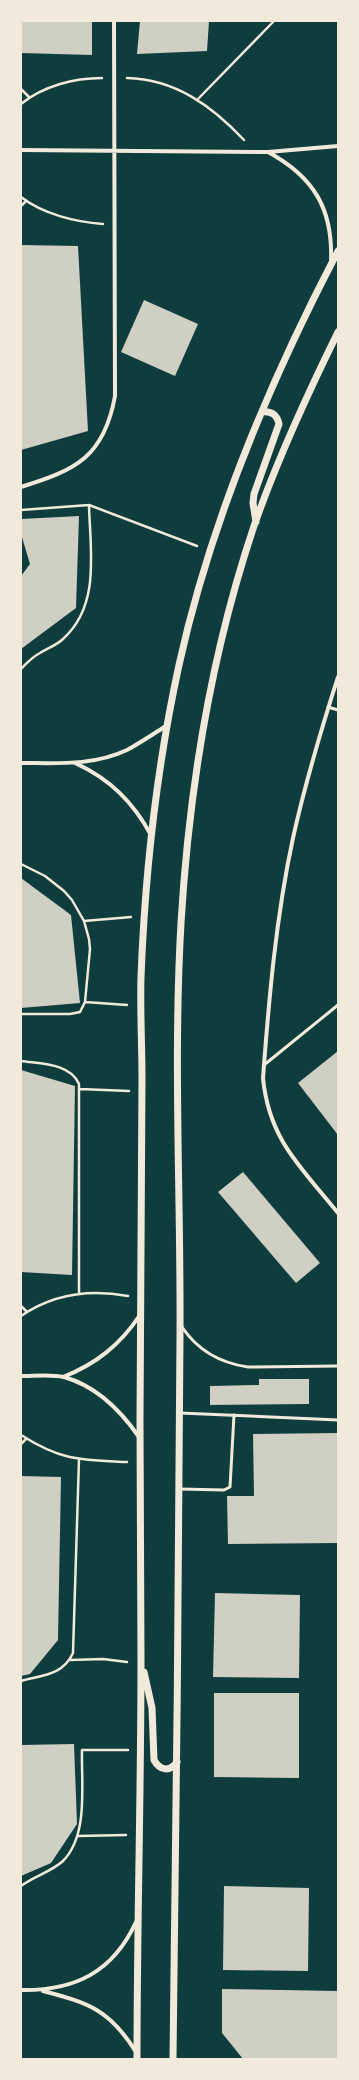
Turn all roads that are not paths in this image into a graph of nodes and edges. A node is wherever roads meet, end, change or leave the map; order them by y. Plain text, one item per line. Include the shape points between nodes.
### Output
1 (114, 21) edge
2 (338, 146) edge
3 (21, 150) edge
4 (114, 151) junction
5 (268, 152) junction
6 (338, 251) edge
7 (331, 264) junction
8 (338, 332) edge
9 (262, 412) junction
10 (21, 487) edge
11 (256, 522) junction
12 (338, 677) edge
13 (328, 707) junction
14 (338, 710) edge
15 (167, 726) junction
16 (21, 763) edge
17 (75, 763) junction
18 (152, 836) junction
19 (338, 1005) edge
20 (264, 1065) junction
21 (338, 1212) edge
22 (140, 1315) junction
23 (180, 1325) junction
24 (338, 1366) edge
25 (21, 1376) edge
26 (63, 1377) junction
27 (180, 1413) junction
28 (234, 1416) junction
29 (338, 1420) edge
30 (140, 1439) junction
31 (179, 1489) junction
32 (141, 1664) junction
33 (177, 1762) junction
34 (137, 1921) junction
35 (21, 1990) edge
36 (41, 1990) junction
37 (137, 2057) edge
38 (173, 2059) edge

1 - 4 street
2 - 5 street
3 - 4 street
4 - 5 street
4 - 10 street via 115,396 108,425 92,451 68,471
5 - 7 street via 288,163 306,179 319,197 328,219 332,241
6 - 7 street
7 - 9 street
8 - 11 street via 302,407
9 - 11 street via 272,413 279,424 254,494
9 - 15 street via 226,505 191,618
11 - 23 street via 228,616 206,714 186,865 178,1028
12 - 13 street
13 - 14 lane
13 - 20 street via 306,785 284,886 275,948
15 - 17 street via 126,750 104,758
15 - 18 street
16 - 17 street
17 - 18 street via 97,774 120,792 133,805
18 - 22 street via 141,1006
19 - 20 lane
20 - 21 street via 265,1098 278,1135 288,1152
22 - 26 street via 107,1353
22 - 30 street
23 - 24 lane via 198,1346 221,1361 234,1365
23 - 27 street
25 - 26 street
26 - 30 street via 84,1385 107,1401 124,1416
27 - 28 lane
27 - 31 street
28 - 29 lane
28 - 31 lane via 230,1487 224,1490
30 - 32 street
31 - 33 street
32 - 33 street via 152,1708 154,1760 157,1766 168,1770
32 - 34 street
33 - 38 street
34 - 36 street via 121,1948 99,1970 72,1983
34 - 37 street
35 - 36 street
36 - 37 street via 84,2002 98,2010 120,2030

